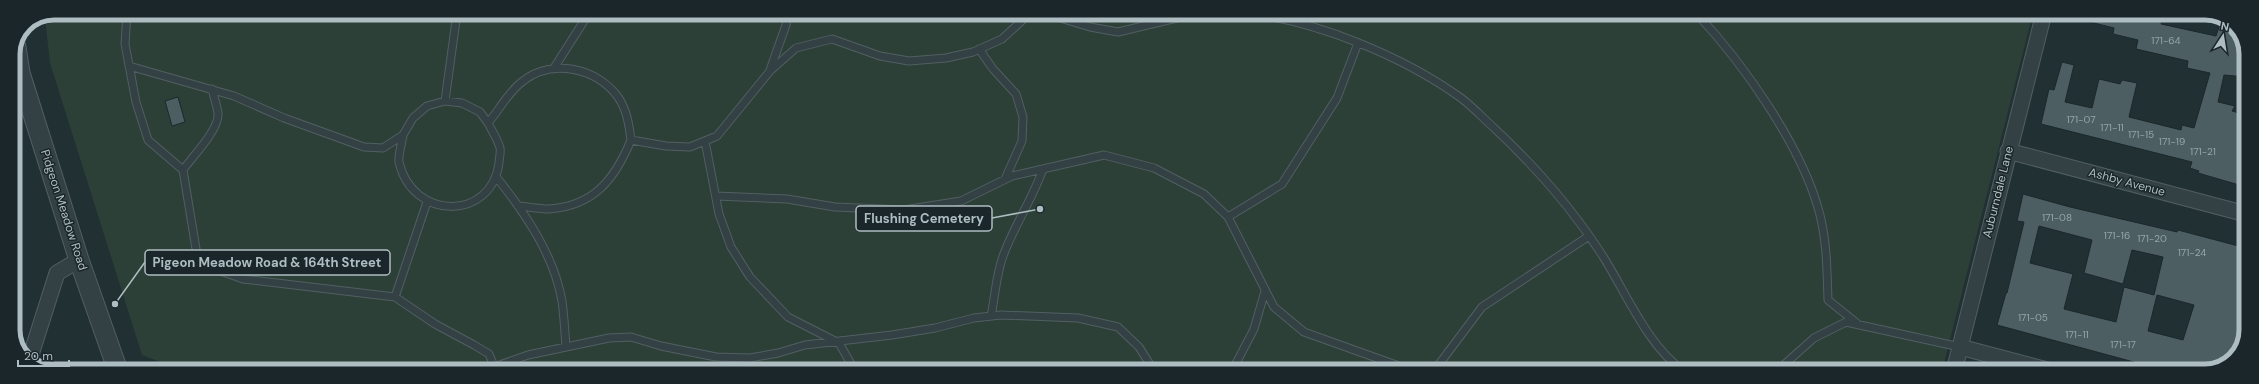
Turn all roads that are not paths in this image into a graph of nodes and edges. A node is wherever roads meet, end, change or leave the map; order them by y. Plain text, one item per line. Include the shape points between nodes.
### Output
1 (127, 20) edge
2 (456, 20) edge
3 (585, 20) edge
4 (787, 20) edge
5 (1023, 20) edge
6 (1067, 20) edge
7 (1173, 20) edge
8 (1285, 20) edge
9 (1702, 20) edge
10 (2042, 20) edge
11 (1358, 43) junction
12 (979, 49) junction
13 (129, 66) junction
14 (554, 68) junction
15 (770, 71) junction
16 (20, 72) edge
17 (212, 89) junction
18 (445, 101) junction
19 (488, 123) junction
20 (403, 135) junction
21 (631, 140) junction
22 (706, 141) junction
23 (2008, 151) junction
24 (1043, 169) junction
25 (182, 170) junction
26 (497, 178) junction
27 (1005, 179) junction
28 (716, 196) junction
29 (427, 202) junction
30 (519, 206) junction
31 (2239, 212) edge
32 (1228, 217) junction
33 (1589, 236) junction
34 (79, 260) junction
35 (1265, 291) junction
36 (395, 297) junction
37 (991, 316) junction
38 (1860, 325) junction
39 (839, 343) junction
40 (566, 347) junction
41 (1960, 347) junction
42 (31, 355) edge
43 (116, 364) edge
44 (493, 364) edge
45 (507, 364) edge
46 (851, 364) edge
47 (1150, 364) edge
48 (1236, 364) edge
49 (1393, 364) edge
50 (1439, 364) edge
51 (1673, 364) edge
52 (1785, 364) edge
53 (1956, 364) edge
54 (2024, 364) edge

1 - 13 lane via 125,44
2 - 18 lane
3 - 14 lane
4 - 15 lane
5 - 12 lane via 1002,39
6 - 7 lane via 1118,32
8 - 11 lane via 1330,31
9 - 38 lane via 1720,39 1765,101 1806,172 1820,216 1828,300
10 - 23 street, Auburndale Lane
11 - 32 lane via 1337,98 1282,184
11 - 33 lane via 1424,74 1462,99 1520,152 1572,211
12 - 15 lane via 946,58 909,61 880,56 832,39 796,48
12 - 27 lane via 1016,94 1023,117 1022,141
13 - 17 lane
13 - 25 lane via 136,102 148,140
14 - 19 lane via 524,80 510,92
14 - 21 lane via 570,68 588,73 607,85 619,98 629,121
15 - 22 lane via 717,136
16 - 34 street, Pidgeon Meadow Road
17 - 20 lane via 364,147 383,148
17 - 25 lane via 218,115 212,135
18 - 19 lane via 462,102 480,112
18 - 20 lane via 427,106 413,118
19 - 26 lane via 500,149
20 - 29 lane via 399,161 408,185
21 - 22 lane via 690,147
21 - 30 lane via 622,161 607,183 583,202 549,209
22 - 28 lane
23 - 31 street, Ashby Avenue
23 - 41 street, Auburndale Lane
24 - 27 lane
24 - 32 lane via 1104,155 1154,168 1204,194
24 - 37 lane via 1035,192 1020,217 1003,257
25 - 36 lane via 196,255 215,269 243,280
26 - 29 lane via 481,198 454,208
26 - 30 lane
27 - 28 lane via 961,201 904,210 835,207 787,199
28 - 39 lane via 719,214 731,247 750,277 788,317
29 - 36 lane
30 - 40 lane via 548,256 562,300
32 - 35 lane
33 - 50 lane via 1482,307
33 - 51 lane via 1640,321
34 - 42 street via 57,273
34 - 43 street, Pidgeon Meadow Road
35 - 48 lane via 1254,329
35 - 49 lane via 1274,308 1304,332
36 - 44 lane via 435,324 489,354
37 - 39 lane via 935,328
37 - 47 lane via 1078,318 1118,327 1139,347
38 - 41 lane
38 - 52 lane via 1846,322 1814,338
39 - 40 lane via 805,345 750,358 716,357 632,338 609,338
39 - 46 lane
40 - 45 lane via 528,355
41 - 53 street, Auburndale Lane
41 - 54 street

